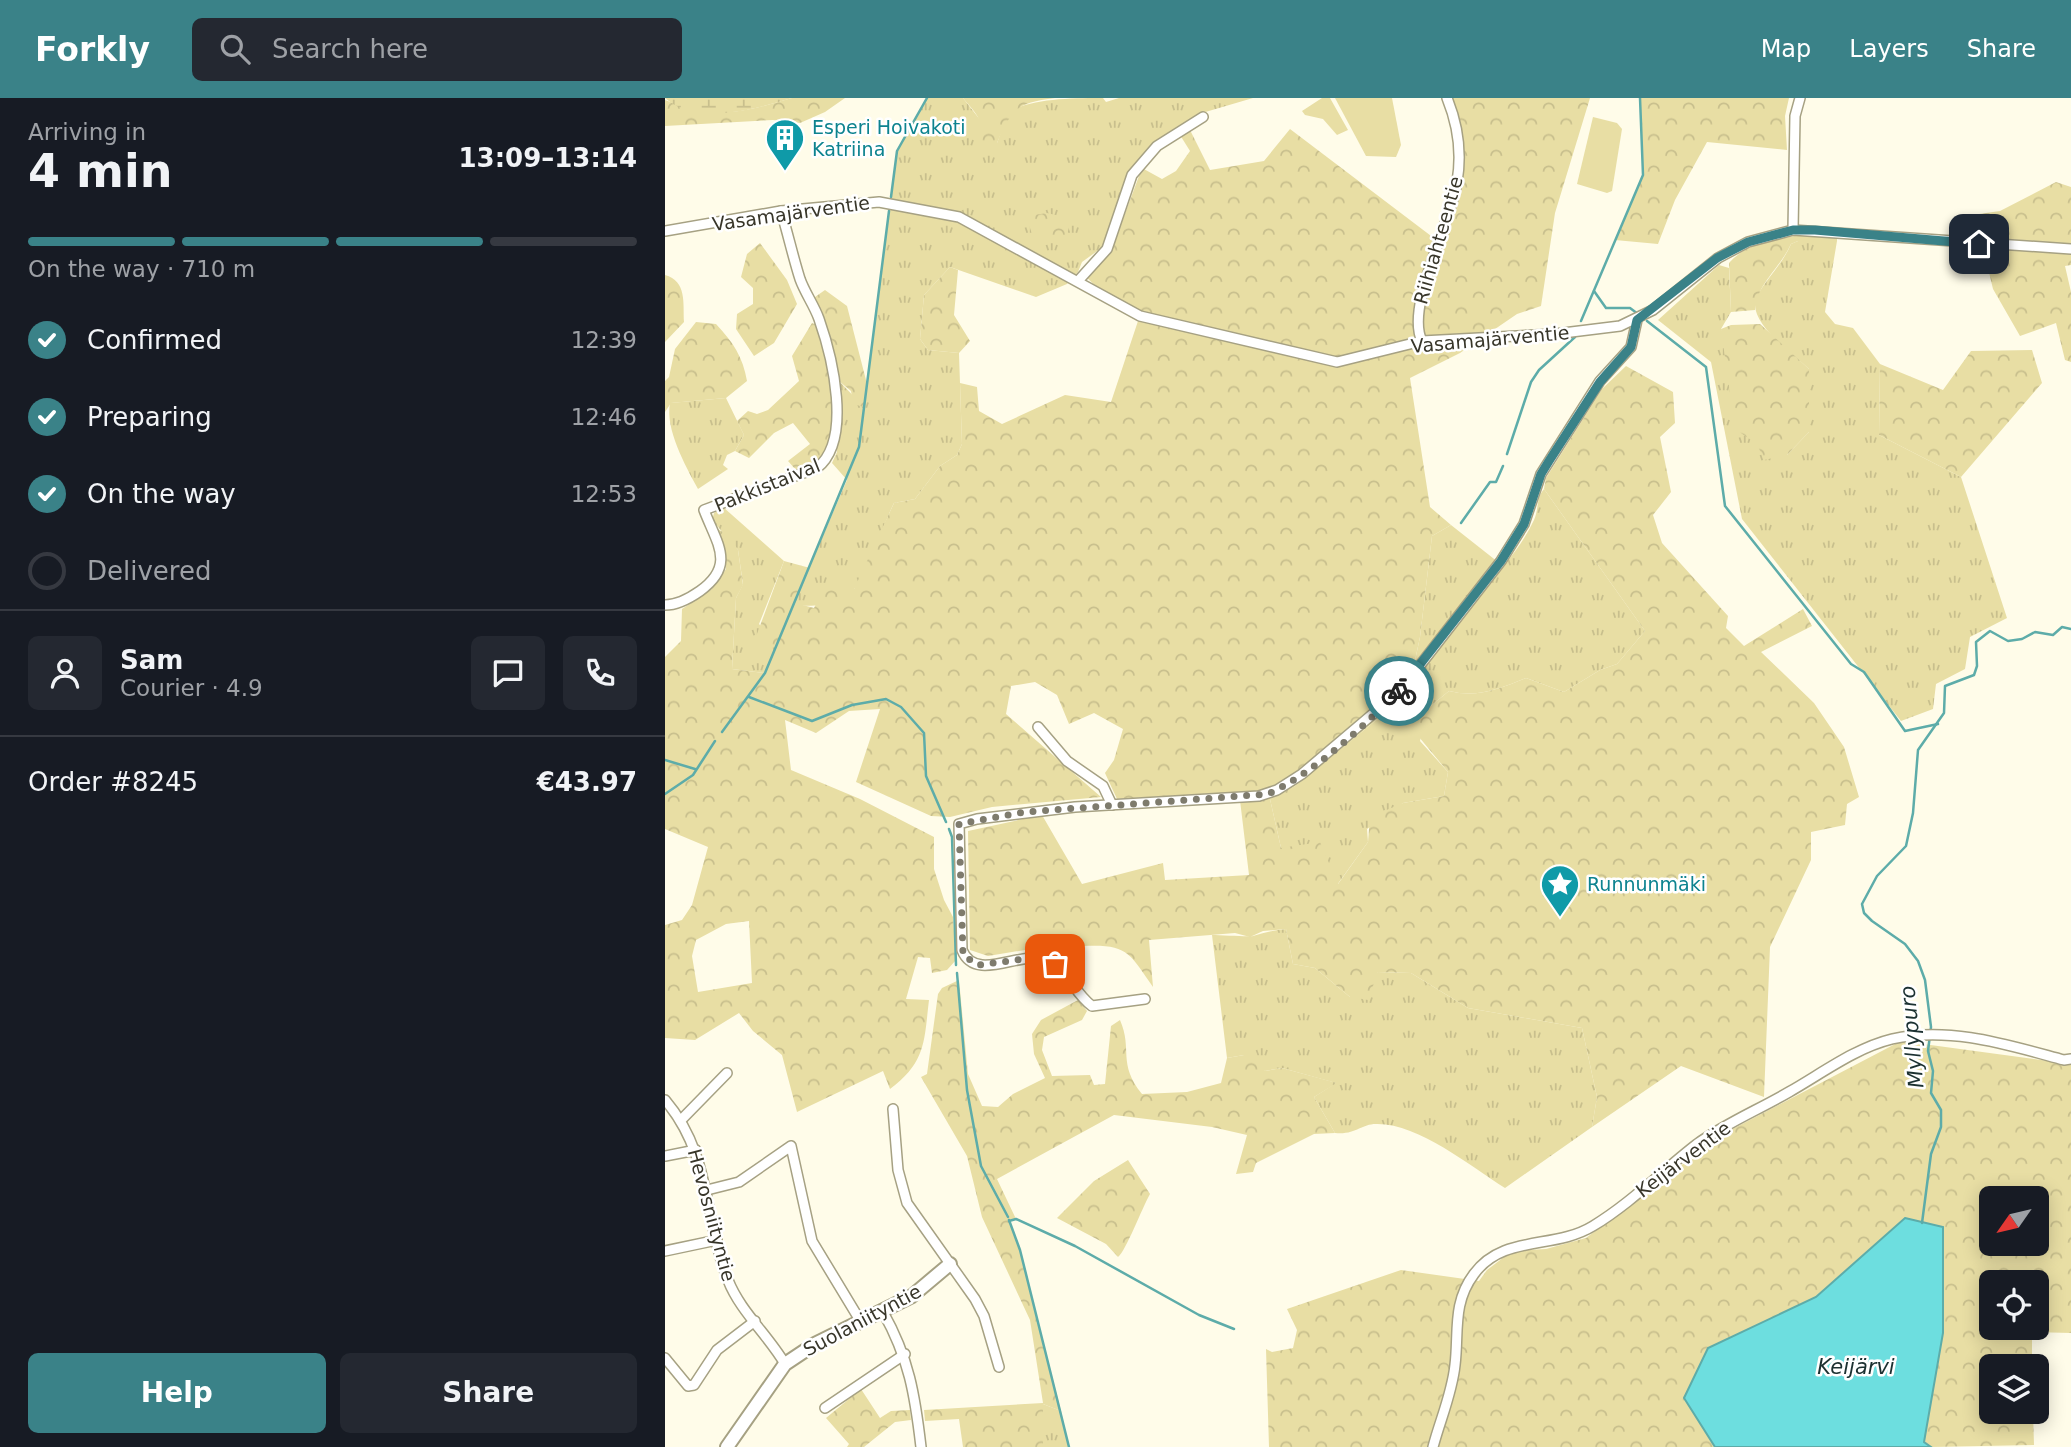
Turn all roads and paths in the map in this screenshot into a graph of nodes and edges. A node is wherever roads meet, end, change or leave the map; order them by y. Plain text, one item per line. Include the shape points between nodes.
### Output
1 (1447, 98) edge
2 (1800, 98) edge
3 (1203, 117) dead end
4 (781, 211) junction
5 (1793, 230) junction
6 (665, 231) edge
7 (2071, 248) edge
8 (1078, 281) junction
9 (1637, 320) junction
10 (1422, 341) junction
11 (665, 605) edge
12 (1038, 727) dead end
13 (1112, 805) junction
14 (1145, 999) dead end
15 (2071, 1059) edge
16 (727, 1073) dead end
17 (665, 1100) edge
18 (893, 1109) dead end
19 (682, 1119) junction
20 (696, 1150) junction
21 (665, 1156) edge
22 (707, 1190) junction
23 (717, 1240) junction
24 (665, 1251) edge
25 (950, 1264) junction
26 (883, 1312) junction
27 (755, 1321) junction
28 (861, 1322) junction
29 (905, 1354) junction
30 (665, 1358) edge
31 (785, 1364) junction
32 (999, 1367) dead end
33 (825, 1408) dead end
34 (729, 1446) edge
35 (921, 1447) edge
36 (1433, 1447) edge

1 - 10 street, Riihiahteentie via 1459,144 1457,183 1418,310 1417,332
2 - 5 street via 1795,116
3 - 8 street via 1157,146 1132,175 1107,249
4 - 6 street, Vasamajärventie
4 - 8 street, Vasamajärventie via 879,202 959,218
4 - 11 street, Pakkistaival via 799,274 819,319 834,378 833,448 817,468 704,510 721,552 721,568 711,583 686,600
5 - 7 street, Vasamajärventie
5 - 9 street, Vasamajärventie via 1748,242 1717,258
8 - 10 street, Vasamajärventie via 1140,316 1337,362
9 - 10 street, Vasamajärventie via 1555,334
9 - 13 street via 1631,347 1600,382 1541,474 1524,524 1501,561 1385,705 1302,774 1268,794
12 - 13 street via 1067,761 1103,786
13 - 14 street via 1025,812 959,824 961,950 978,965 1044,960 1065,971 1092,1006
15 - 36 street, Keijärventie via 1968,1036 1892,1039 1721,1127 1583,1232 1568,1239 1515,1245 1486,1260 1464,1293 1454,1335 1456,1363
16 - 19 street
17 - 19 street, Hevosniityntie
18 - 25 street via 898,1170 907,1203
19 - 20 street, Hevosniityntie
20 - 21 street
20 - 22 street, Hevosniityntie
22 - 23 street, Hevosniityntie
22 - 28 street via 739,1182 791,1146 812,1241
23 - 24 street
23 - 27 street, Hevosniityntie via 727,1278
25 - 26 street, Suolaniityntie via 923,1288
25 - 32 street via 984,1316
26 - 28 street, Suolaniityntie
26 - 29 street
27 - 30 street via 717,1350 694,1385 681,1381
27 - 31 street, Hevosniityntie
28 - 31 street, Suolaniityntie
29 - 33 street
29 - 35 street
31 - 34 street, Suolaniityntie

